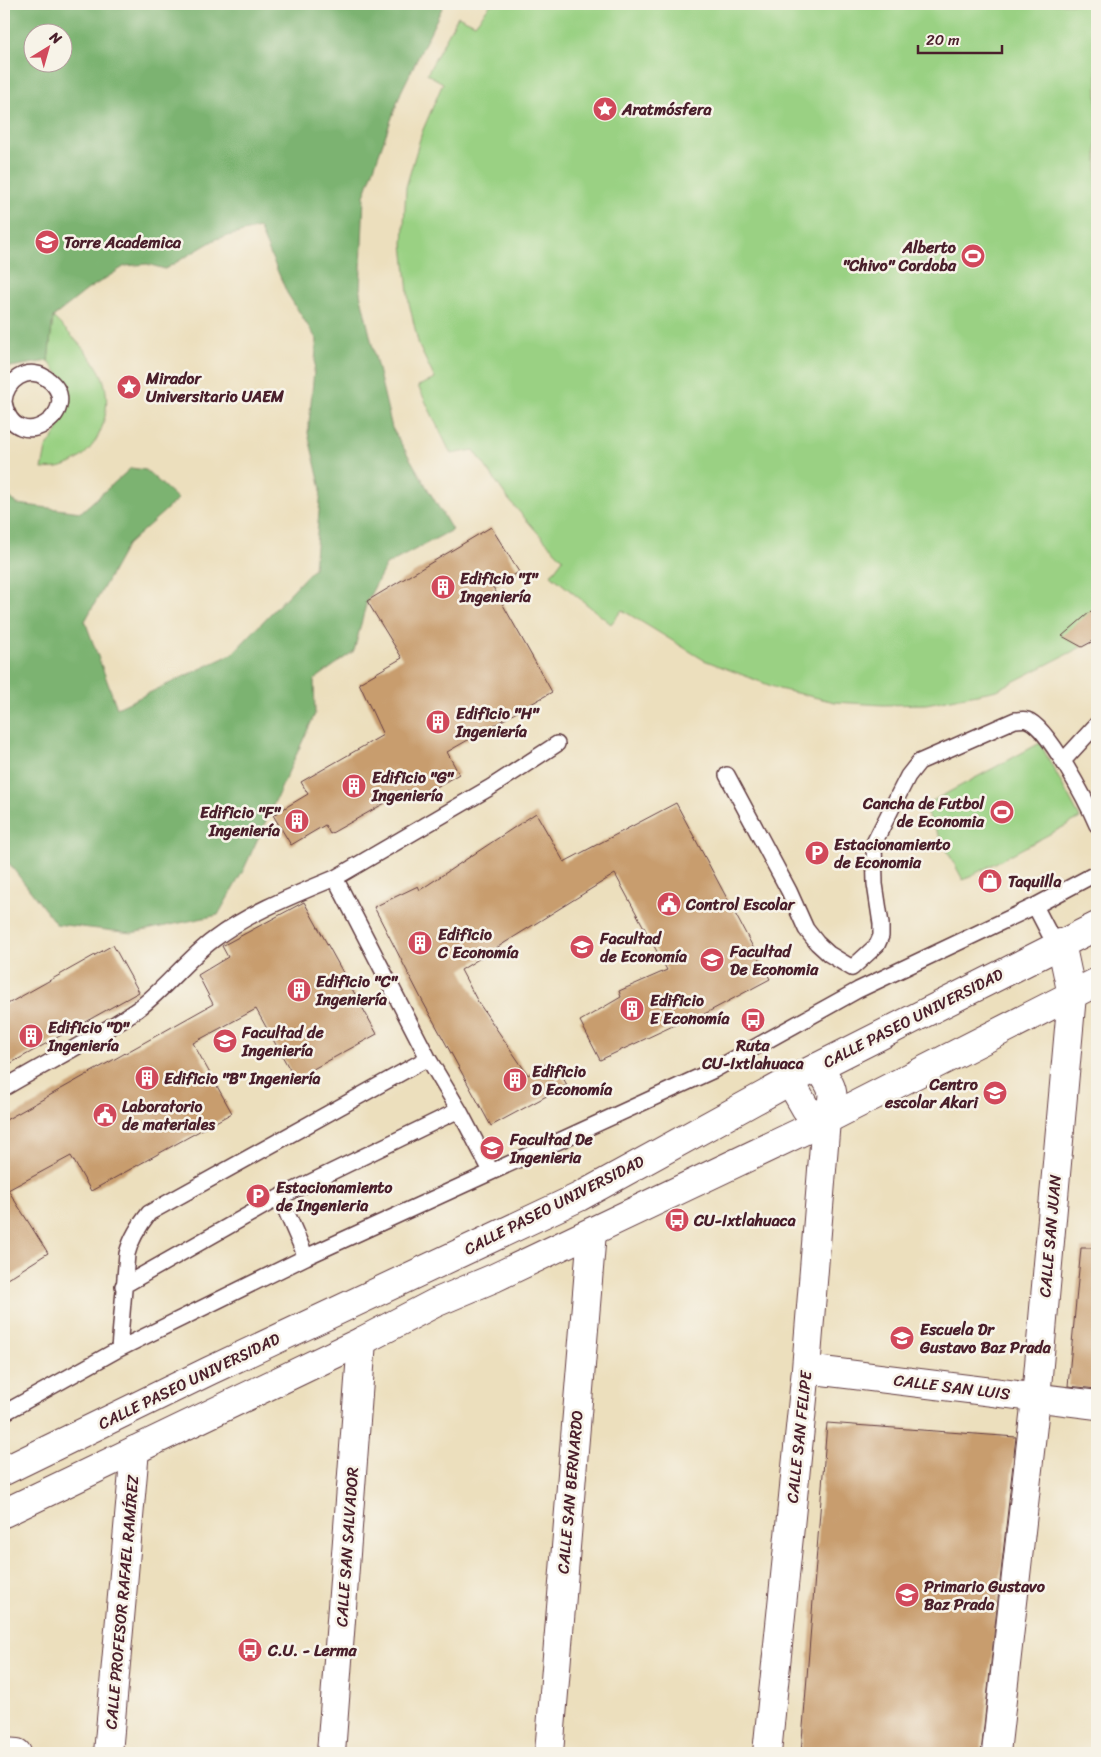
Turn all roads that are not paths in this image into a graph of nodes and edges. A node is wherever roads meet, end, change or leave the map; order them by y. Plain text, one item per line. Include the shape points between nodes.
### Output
1 (1097, 724) edge
2 (557, 744) dead end
3 (1063, 761) junction
4 (727, 775) dead end
5 (1097, 825) edge
6 (1097, 873) edge
7 (335, 878) junction
8 (1035, 906) junction
9 (1097, 926) edge
10 (1061, 943) junction
11 (852, 968) junction
12 (1097, 982) edge
13 (858, 990) junction
14 (1072, 995) junction
15 (428, 1058) junction
16 (818, 1067) junction
17 (790, 1081) junction
18 (4, 1088) edge
19 (459, 1110) junction
20 (826, 1120) junction
21 (491, 1171) junction
22 (280, 1197) junction
23 (592, 1232) junction
24 (306, 1257) junction
25 (123, 1286) junction
26 (362, 1341) junction
27 (119, 1349) junction
28 (806, 1369) junction
29 (1036, 1398) junction
30 (1097, 1405) edge
31 (4, 1413) edge
32 (135, 1450) junction
33 (4, 1471) edge
34 (4, 1514) edge
35 (4, 1752) edge
36 (17, 1753) edge
37 (108, 1753) edge
38 (331, 1753) edge
39 (549, 1753) edge
40 (767, 1753) edge
41 (996, 1753) edge

1 - 3 lane
2 - 7 lane via 491,787
3 - 5 lane
3 - 11 lane via 1036,726 1027,720 1016,720 919,762 908,776 874,843 881,936 877,945
4 - 11 lane via 806,929 829,954
6 - 8 lane
7 - 15 lane
7 - 18 lane via 229,929 195,955 164,988 137,1009
8 - 10 lane, CALLE SAN JUAN via 1049,933
8 - 13 lane
9 - 10 street, CALLE PASEO UNIVERSIDAD
10 - 14 street, CALLE SAN JUAN
10 - 16 street, CALLE PASEO UNIVERSIDAD
11 - 13 lane
12 - 14 street
13 - 21 lane via 714,1070
14 - 20 street
14 - 29 street, CALLE SAN JUAN
15 - 19 lane
15 - 25 lane via 149,1212 130,1242
16 - 17 street, CALLE PASEO UNIVERSIDAD
16 - 20 street, CALLE SAN FELIPE via 834,1095
17 - 20 street via 806,1109
17 - 33 street, CALLE PASEO UNIVERSIDAD via 579,1197
19 - 21 lane
19 - 22 lane
20 - 23 street
20 - 28 street, CALLE SAN FELIPE
21 - 24 lane
22 - 24 lane
22 - 25 lane
23 - 26 street via 435,1302
23 - 39 street, CALLE SAN BERNARDO
24 - 27 lane
25 - 27 lane
26 - 32 street
26 - 38 street, CALLE SAN SALVADOR
27 - 31 lane
28 - 29 street, CALLE SAN LUIS
28 - 40 street, CALLE SAN FELIPE
29 - 30 street, CALLE SAN LUIS
29 - 41 street, CALLE SAN JUAN
32 - 34 street
32 - 37 street, CALLE PROFESOR RAFAEL RAMÍREZ
35 - 36 street

